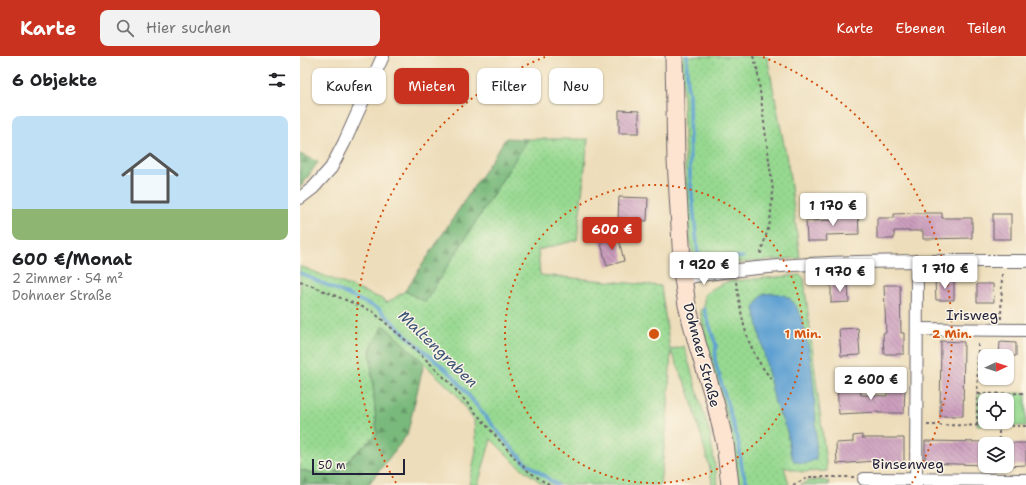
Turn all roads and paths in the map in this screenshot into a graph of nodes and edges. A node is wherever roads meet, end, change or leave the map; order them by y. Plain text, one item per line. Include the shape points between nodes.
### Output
1 (383, 56) edge
2 (674, 56) edge
3 (753, 56) edge
4 (300, 198) edge
5 (918, 261) junction
6 (1002, 261) junction
7 (1026, 261) edge
8 (757, 268) junction
9 (734, 271) junction
10 (683, 278) junction
11 (300, 281) edge
12 (917, 329) junction
13 (1001, 330) junction
14 (1026, 330) edge
15 (978, 341) dead end
16 (773, 381) dead end
17 (978, 393) edge
18 (1014, 393) edge
19 (1026, 393) edge
20 (978, 394) edge
21 (924, 425) dead end
22 (977, 425) joint
23 (1014, 426) edge
24 (1026, 426) edge
25 (864, 479) joint
26 (1026, 480) edge
27 (916, 482) edge
28 (549, 485) edge
29 (730, 485) edge
30 (793, 485) edge

1 - 4 street via 331,168
2 - 10 main road, Dohnaer Straße via 676,160
3 - 8 path via 757,68 773,190 770,222
5 - 6 street
5 - 8 street
5 - 12 street
6 - 7 street
6 - 13 path
8 - 9 street
9 - 10 street
9 - 16 path via 743,321 751,346 761,366
10 - 29 main road, Dohnaer Straße via 689,313 725,443
11 - 28 path via 372,311 449,382 528,471
12 - 13 street, Irisweg
12 - 27 street
13 - 14 street, Irisweg
15 - 17 path
18 - 19 path
20 - 22 path
21 - 22 path
23 - 24 path
25 - 27 street, Binsenweg
25 - 30 path, Binsenweg via 810,477
26 - 27 street, Binsenweg

